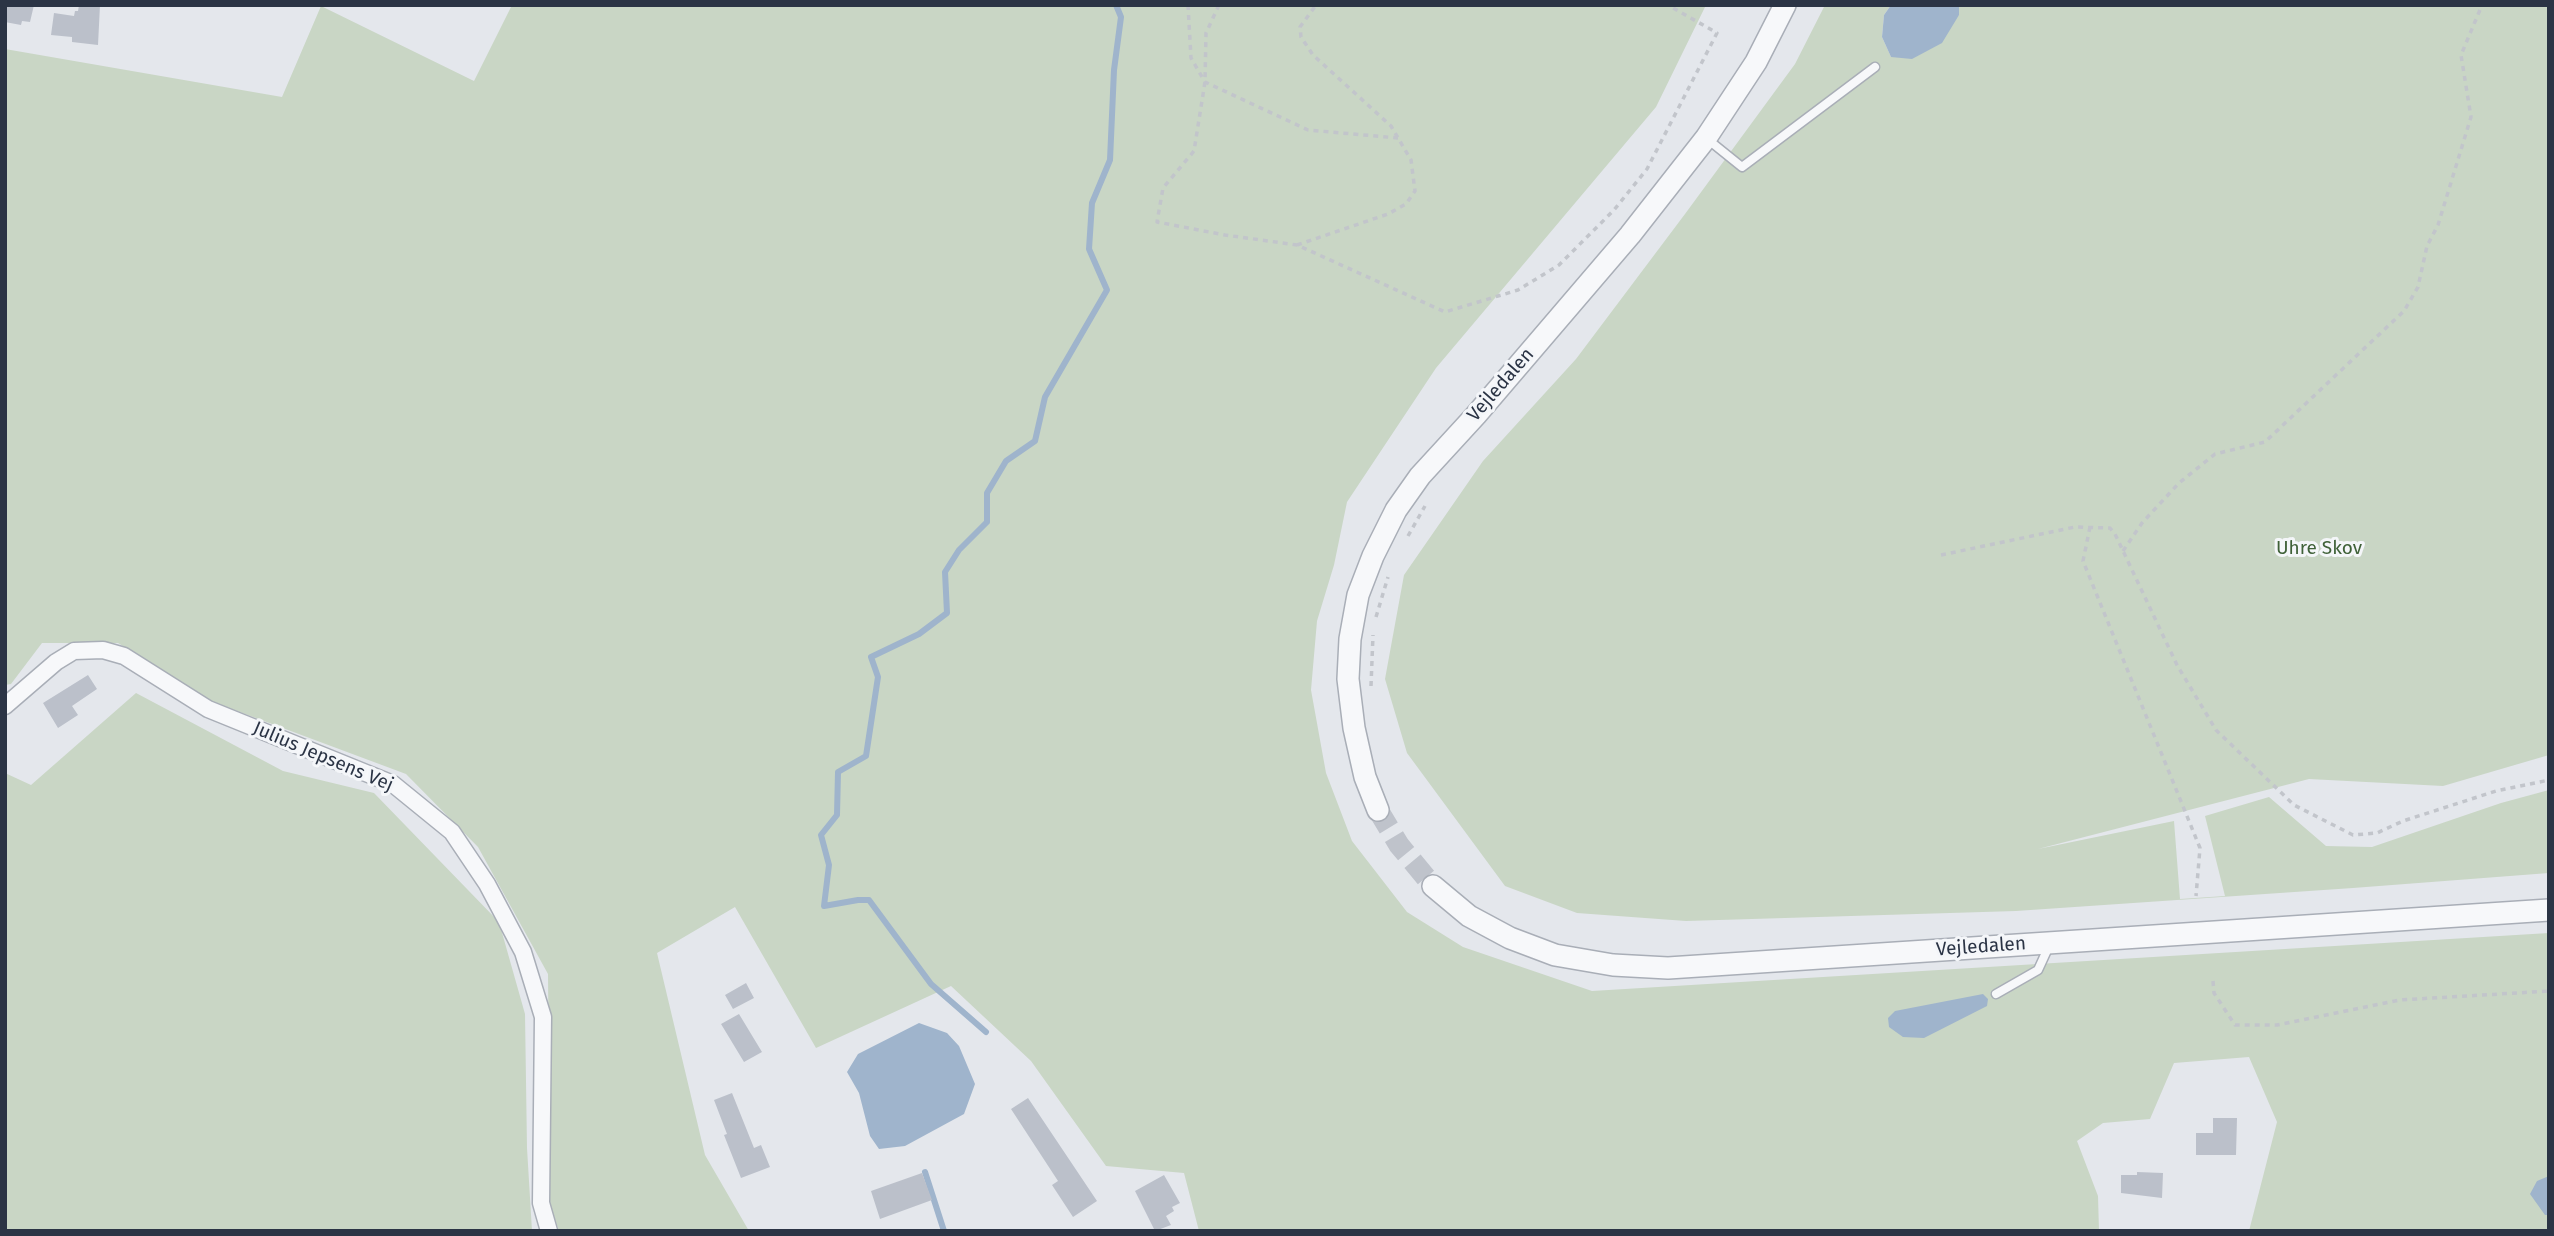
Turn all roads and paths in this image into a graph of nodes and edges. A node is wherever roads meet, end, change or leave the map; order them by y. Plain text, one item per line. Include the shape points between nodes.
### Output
1 (1188, 5) edge
2 (1219, 5) edge
3 (1316, 5) edge
4 (1668, 5) edge
5 (1785, 5) edge
6 (2482, 5) edge
7 (1875, 67) dead end
8 (1205, 82) junction
9 (1398, 138) junction
10 (1706, 138) junction
11 (1297, 245) junction
12 (1429, 500) dead end
13 (2090, 527) junction
14 (1401, 546) dead end
15 (2123, 551) junction
16 (1941, 555) dead end
17 (1391, 569) dead end
18 (1371, 689) dead end
19 (5, 706) edge
20 (2549, 780) edge
21 (1378, 810) tunnel mouth
22 (1433, 886) tunnel mouth
23 (2196, 896) dead end
24 (2549, 910) edge
25 (2050, 943) junction
26 (2213, 981) dead end
27 (2549, 991) edge
28 (1996, 994) dead end
29 (549, 1231) edge

1 - 8 path via 1191,58
2 - 8 path via 1206,33
3 - 9 path via 1300,27 1301,37 1313,55 1391,126
4 - 11 path via 1717,33 1647,169 1614,211 1559,265 1518,290 1446,312
5 - 10 street, Vejledalen via 1756,62
6 - 15 path via 2461,55 2471,117 2438,225 2427,246 2418,287 2404,311 2265,442 2215,454 2179,483
7 - 10 lane via 1742,167
8 - 9 path via 1308,130
8 - 11 path via 1194,151 1163,188 1157,222
9 - 11 path via 1415,177 1415,191 1406,204
10 - 21 street, Vejledalen via 1622,244 1420,476 1373,555 1358,595 1349,679 1365,777
12 - 14 path
13 - 15 path via 2110,528
13 - 16 path
13 - 23 path via 2083,561 2200,848
15 - 20 path via 2177,665 2216,730 2294,805 2353,835 2377,833 2496,790
17 - 18 path via 1373,627
19 - 29 street, Julius Jepsens Vej via 74,651 103,650 124,656 208,709 393,783 452,832 488,884 523,952 543,1017 541,1203
22 - 25 street, Vejledalen via 1469,916 1510,938 1555,955 1613,965 1668,968
24 - 25 street, Vejledalen
25 - 28 lane via 2038,970
26 - 27 path via 2214,993 2235,1025 2277,1026 2400,1000

